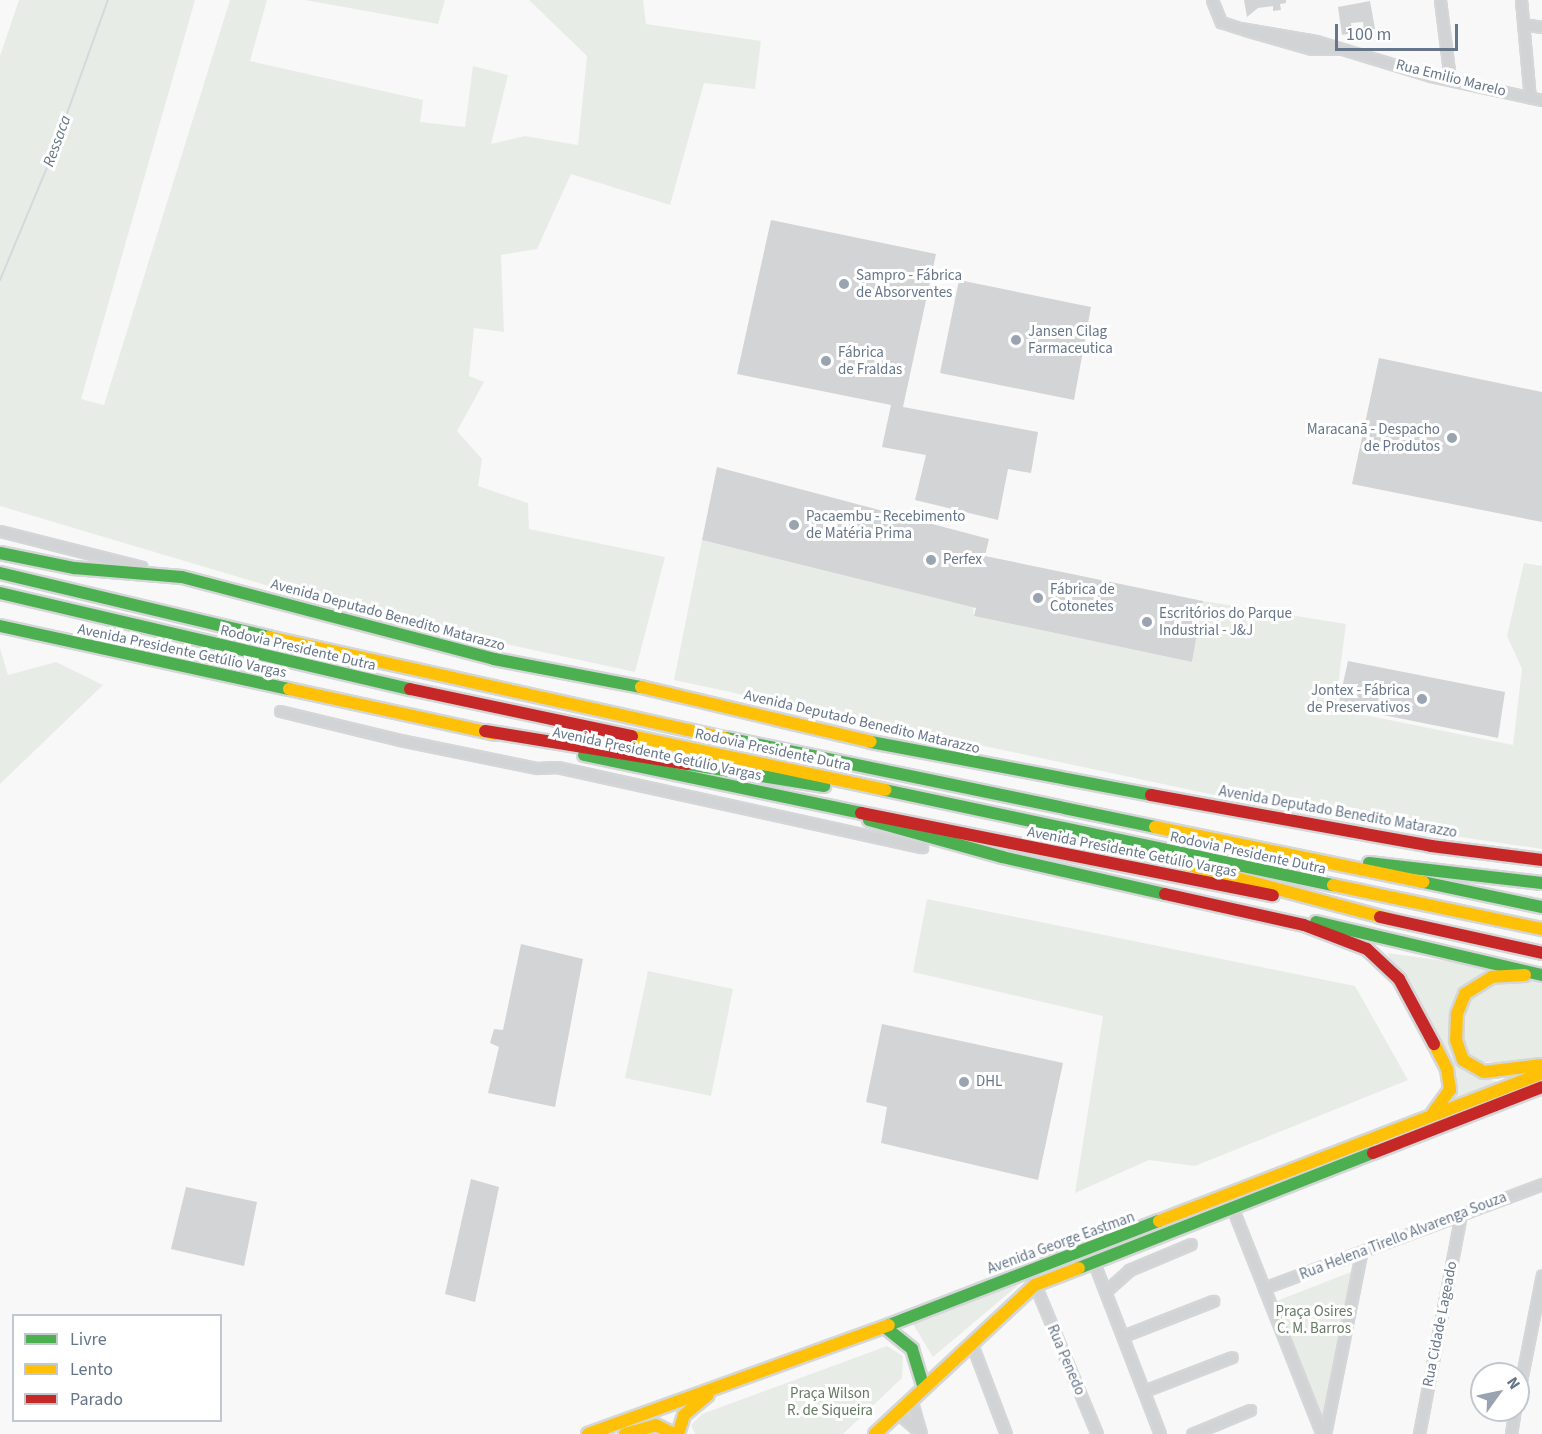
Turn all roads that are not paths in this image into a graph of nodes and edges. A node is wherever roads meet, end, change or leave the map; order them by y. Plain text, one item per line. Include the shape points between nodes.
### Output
1 (1212, 0) edge
2 (1440, 0) edge
3 (1521, 0) edge
4 (1523, 24) junction
5 (1542, 27) edge
6 (1450, 79) junction
7 (1530, 98) junction
8 (1542, 100) edge
9 (0, 531) edge
10 (0, 553) edge
11 (0, 573) edge
12 (182, 577) junction
13 (0, 593) edge
14 (0, 626) edge
15 (280, 711) dead end
16 (485, 731) junction
17 (921, 798) junction
18 (844, 806) junction
19 (1185, 832) junction
20 (1113, 839) junction
21 (922, 847) dead end
22 (1542, 860) edge
23 (1542, 884) edge
24 (1542, 906) edge
25 (1249, 913) junction
26 (1478, 916) junction
27 (1390, 919) junction
28 (1542, 929) edge
29 (1542, 941) edge
30 (1542, 953) edge
31 (1542, 975) edge
32 (1542, 1065) edge
33 (1542, 1073) edge
34 (1542, 1087) edge
35 (1433, 1113) junction
36 (1542, 1184) edge
37 (1232, 1208) junction
38 (1461, 1214) junction
39 (1191, 1244) dead end
40 (1361, 1254) junction
41 (1094, 1263) junction
42 (1542, 1275) edge
43 (1035, 1285) junction
44 (1264, 1288) junction
45 (1106, 1291) junction
46 (1213, 1301) dead end
47 (885, 1327) junction
48 (1123, 1336) junction
49 (971, 1342) junction
50 (1232, 1357) dead end
51 (1525, 1362) edge
52 (922, 1386) junction
53 (1144, 1391) junction
54 (711, 1393) junction
55 (912, 1399) junction
56 (1250, 1410) dead end
57 (898, 1413) junction
58 (879, 1430) edge
59 (921, 1433) edge
60 (588, 1434) edge
61 (625, 1434) edge
62 (676, 1434) edge
63 (1006, 1434) edge
64 (1097, 1434) edge
65 (1160, 1434) edge
66 (1192, 1434) edge
67 (1323, 1434) edge
68 (1419, 1434) edge

1 - 6 street, Rua Emilio Marelo via 1221,22 1342,49
2 - 6 street
3 - 4 street
4 - 5 street
4 - 7 street
6 - 7 street, Rua Emilio Marelo
7 - 8 street, Rua Emilio Marelo
9 - 12 street
10 - 12 main road, Avenida Deputado Benedito Matarazzo via 74,568
11 - 19 main road, Rodovia Presidente Dutra via 465,684
12 - 22 main road, Avenida Deputado Benedito Matarazzo via 494,659 638,686 915,752 1431,846
13 - 17 main road, Rodovia Presidente Dutra via 356,677
14 - 16 main road, Avenida Presidente Getúlio Vargas
15 - 21 street via 400,740 537,768 557,767
16 - 17 main road
16 - 18 main road, Avenida Presidente Getúlio Vargas
17 - 20 main road, Rodovia Presidente Dutra
18 - 25 main road via 866,819 1002,857
18 - 27 main road, Avenida Presidente Getúlio Vargas via 1122,868
19 - 23 main road via 1384,866
19 - 24 main road, Rodovia Presidente Dutra
20 - 26 main road, Rodovia Presidente Dutra
20 - 27 main road via 1190,867
25 - 31 main road via 1336,925
25 - 35 main road via 1350,940 1383,960 1421,1016 1447,1069 1450,1090
26 - 28 main road, Rodovia Presidente Dutra
26 - 29 main road
27 - 30 main road
31 - 32 main road via 1492,977 1474,987 1466,994 1455,1027 1463,1060 1475,1069 1491,1072
33 - 35 main road, Avenida George Eastman
34 - 37 main road, Avenida George Eastman
35 - 47 main road, Avenida George Eastman via 1239,1192
36 - 38 street, Rua Helena Tirello Alvarenga Souza
37 - 41 main road, Avenida George Eastman
37 - 44 street
38 - 40 street, Rua Helena Tirello Alvarenga Souza
38 - 68 street, Rua Cidade Lageado
39 - 45 street via 1129,1270
40 - 44 street, Rua Helena Tirello Alvarenga Souza
40 - 67 street
41 - 43 main road, Avenida George Eastman
41 - 45 street
42 - 51 street
43 - 49 main road, Avenida George Eastman
43 - 64 street, Rua Penedo
44 - 67 street
45 - 48 street
46 - 48 street
47 - 52 main road via 912,1349
47 - 54 main road, Avenida George Eastman
48 - 53 street
49 - 52 main road, Avenida George Eastman
49 - 63 street
50 - 53 street
52 - 55 main road, Avenida George Eastman
53 - 65 street
54 - 60 main road, Avenida George Eastman
54 - 62 main road via 684,1415
55 - 57 main road, Avenida George Eastman
55 - 59 street
56 - 66 street
57 - 58 main road, Avenida George Eastman
57 - 59 street
61 - 62 main road via 656,1425

